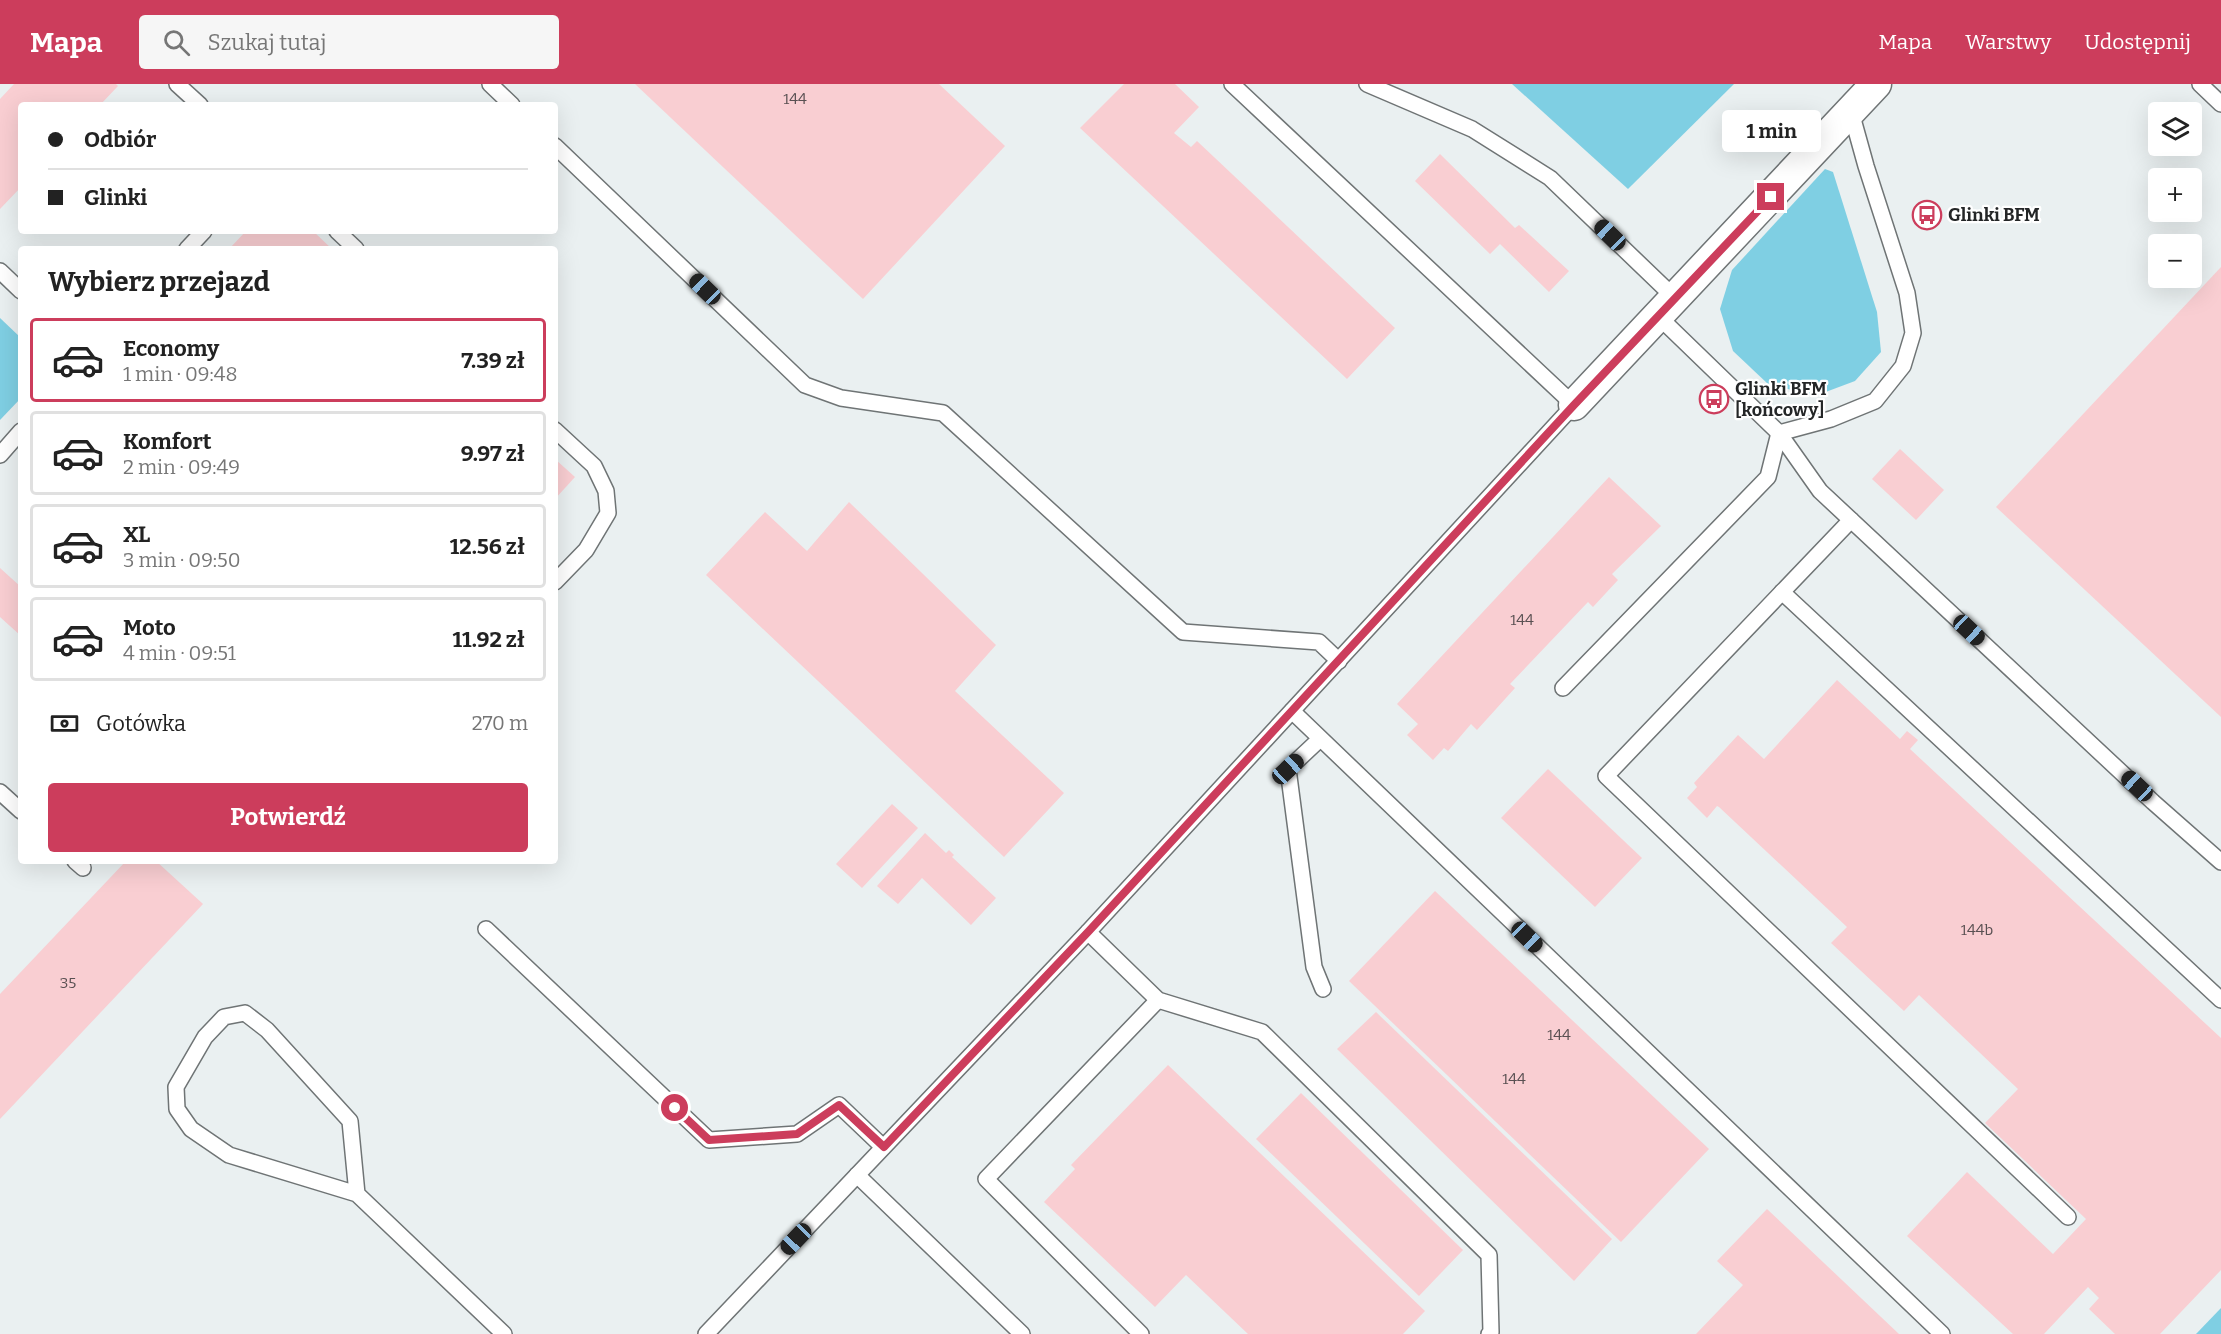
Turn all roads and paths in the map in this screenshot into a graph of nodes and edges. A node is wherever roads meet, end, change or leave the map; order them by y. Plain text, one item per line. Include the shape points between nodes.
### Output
1 (177, 84) edge
2 (490, 84) edge
3 (1232, 84) edge
4 (1367, 84) edge
5 (1876, 84) edge
6 (2200, 84) edge
7 (197, 102) edge
8 (509, 102) edge
9 (2221, 104) edge
10 (1851, 112) junction
11 (558, 149) edge
12 (201, 234) edge
13 (340, 234) edge
14 (190, 246) edge
15 (354, 246) edge
16 (0, 271) edge
17 (18, 288) edge
18 (1667, 308) junction
19 (1574, 405) junction
20 (558, 433) edge
21 (1779, 433) junction
22 (18, 434) edge
23 (0, 455) edge
24 (1851, 520) junction
25 (558, 579) edge
26 (1782, 592) junction
27 (1339, 660) junction
28 (1563, 688) dead end
29 (1292, 711) junction
30 (1320, 739) junction
31 (0, 792) edge
32 (18, 808) edge
33 (2221, 862) edge
34 (486, 929) dead end
35 (1088, 932) junction
36 (1323, 989) dead end
37 (1158, 1000) junction
38 (2221, 1000) edge
39 (884, 1147) junction
40 (856, 1175) junction
41 (357, 1194) junction
42 (2068, 1217) dead end
43 (504, 1334) edge
44 (706, 1334) edge
45 (1022, 1334) edge
46 (1141, 1334) edge
47 (1490, 1334) edge
48 (1942, 1334) edge

1 - 7 lane
2 - 8 lane
3 - 19 lane
4 - 18 lane via 1472,129 1550,178
5 - 10 street
6 - 9 lane
10 - 18 street
10 - 21 lane via 1907,293 1913,333 1903,366 1875,401 1831,419
11 - 27 lane via 805,385 841,398 943,413 1183,632 1318,642
12 - 14 lane
13 - 15 lane
16 - 17 lane
18 - 19 street
18 - 21 lane
19 - 27 lane
20 - 25 lane via 594,466 606,491 608,513 586,550
21 - 24 lane via 1820,491
21 - 28 lane via 1768,477
22 - 23 lane
24 - 26 lane
24 - 33 lane
26 - 38 lane
26 - 42 lane via 1606,776
27 - 29 lane
29 - 30 lane
29 - 35 lane
30 - 36 lane via 1288,769 1314,967
30 - 48 lane
31 - 32 lane
34 - 39 lane via 709,1140 797,1134 839,1105
35 - 37 lane
35 - 39 lane
37 - 46 lane via 986,1179
37 - 47 lane via 1262,1032 1490,1255
39 - 40 lane
40 - 44 lane
40 - 45 lane
41 - 41 lane via 350,1121 267,1030 245,1013 224,1017 205,1037 176,1087 177,1109 190,1129 229,1155
41 - 43 lane

